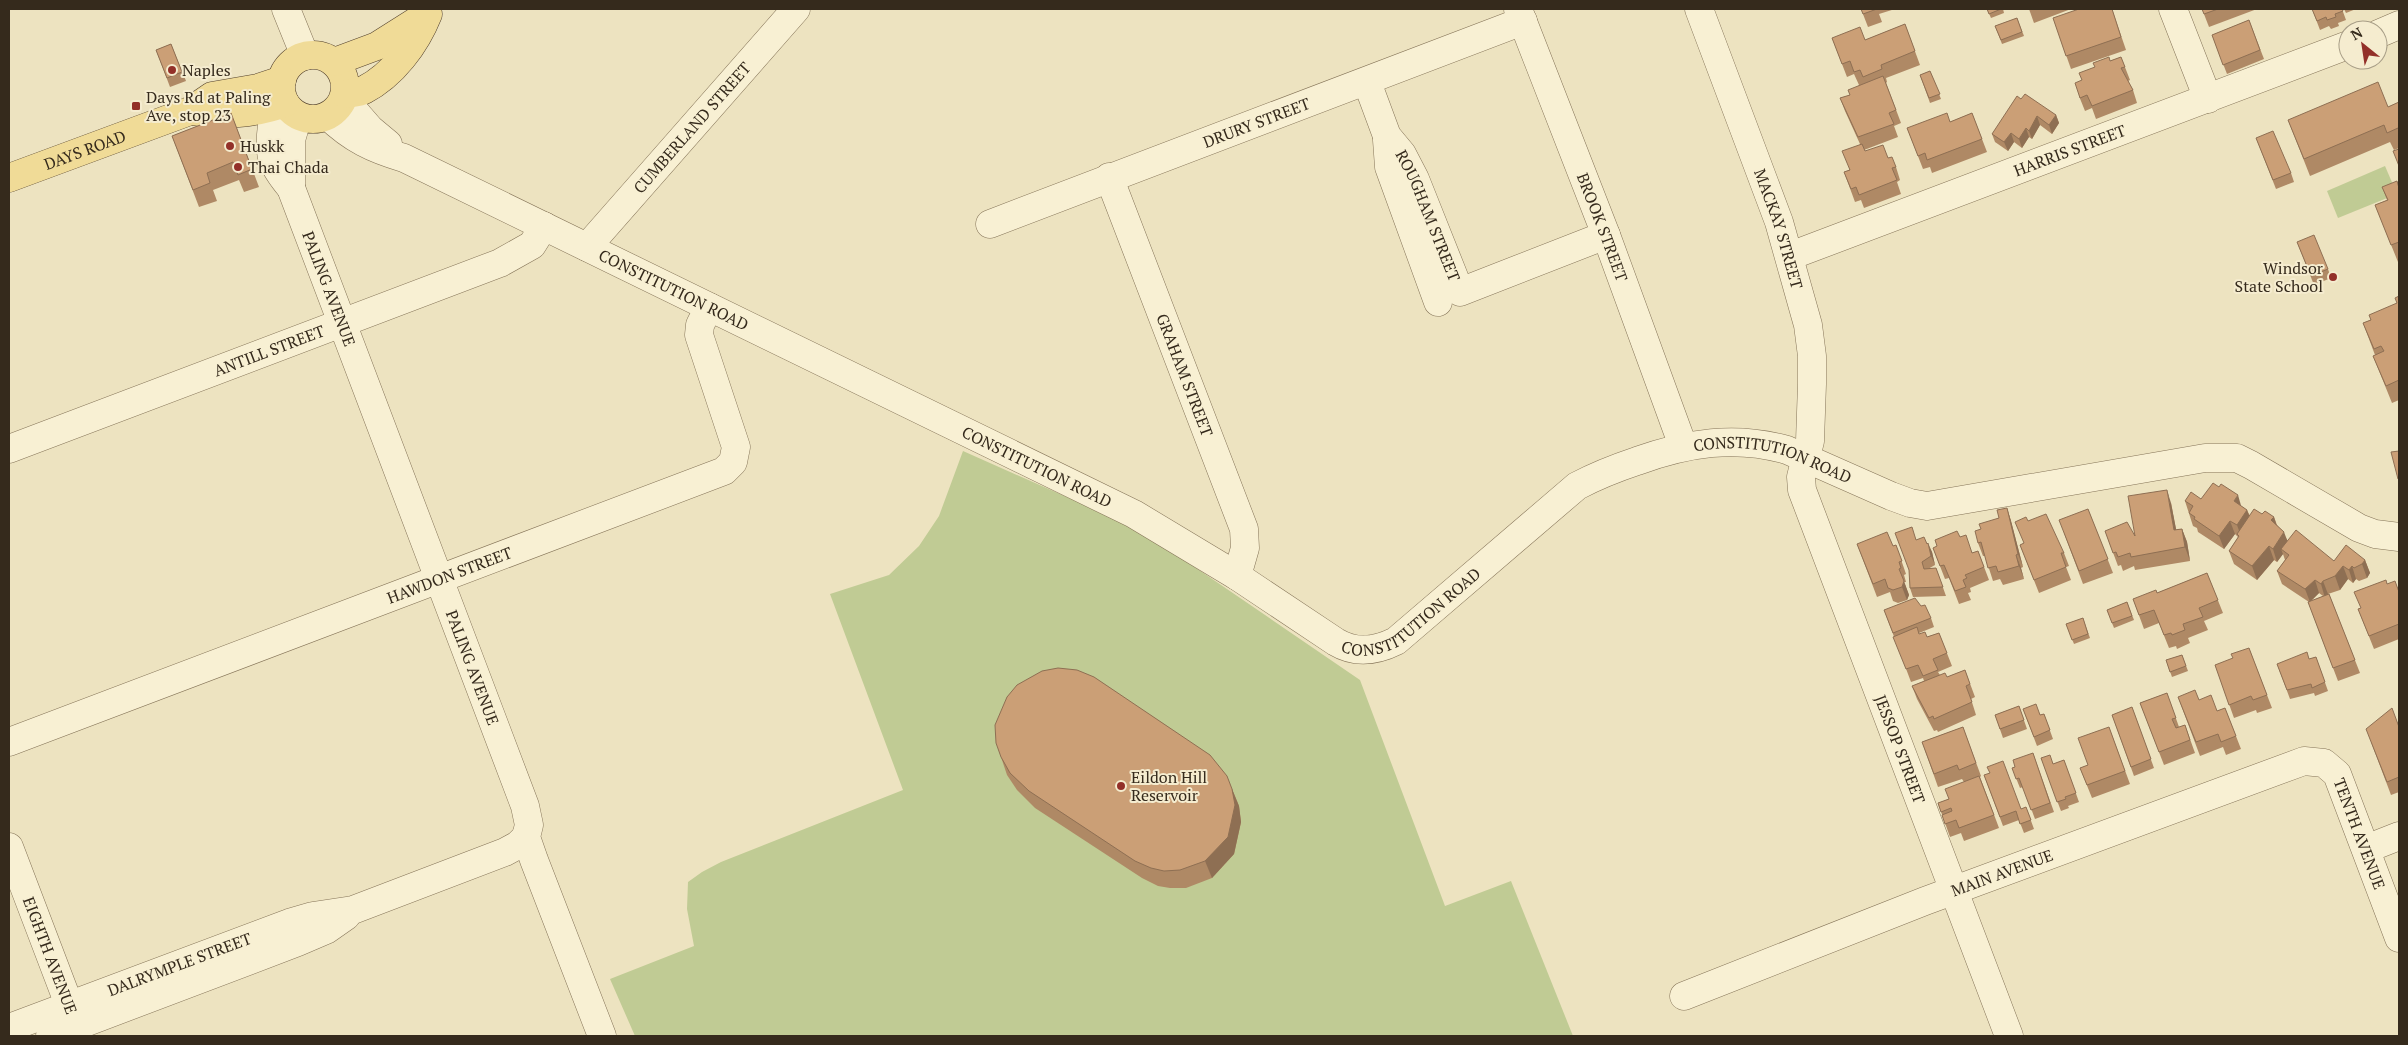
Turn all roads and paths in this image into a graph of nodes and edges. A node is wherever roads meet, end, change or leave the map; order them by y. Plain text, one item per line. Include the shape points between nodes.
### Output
1 (286, 9) edge
2 (796, 9) edge
3 (1699, 9) edge
4 (2173, 9) edge
5 (430, 12) edge
6 (1521, 15) edge
7 (2338, 49) edge
8 (305, 56) junction
9 (334, 62) junction
10 (1367, 82) junction
11 (2208, 99) junction
12 (289, 102) junction
13 (339, 103) junction
14 (1109, 177) junction
15 (9, 178) edge
16 (990, 224) dead end
17 (544, 226) junction
18 (1606, 235) junction
19 (587, 247) junction
20 (1790, 256) junction
21 (709, 307) junction
22 (341, 323) junction
23 (1683, 446) junction
24 (9, 449) edge
25 (1806, 458) junction
26 (2399, 537) edge
27 (1238, 576) junction
28 (439, 580) junction
29 (9, 742) edge
30 (2324, 763) joint
31 (2399, 836) edge
32 (526, 837) junction
33 (9, 847) edge
34 (2366, 849) junction
35 (1954, 891) junction
36 (2399, 938) edge
37 (1684, 996) dead end
38 (75, 1023) edge
39 (9, 1028) edge
40 (50, 1036) edge
41 (602, 1036) edge
42 (2009, 1036) edge

1 - 8 street
2 - 19 street, CUMBERLAND STREET
3 - 20 street, MACKAY STREET
4 - 11 street
5 - 9 main road via 377,46
5 - 13 main road via 418,38 380,80
6 - 10 street, DRURY STREET
6 - 18 street, BROOK STREET
7 - 11 street, HARRIS STREET
8 - 9 main road via 315,55
8 - 12 main road via 290,64
9 - 13 main road via 344,76
10 - 14 street, DRURY STREET
10 - 18 street, ROUGHAM STREET via 1387,136 1389,167 1451,299
11 - 20 street, HARRIS STREET
12 - 13 main road via 313,119
12 - 15 main road, DAYS ROAD via 265,111 208,114 190,110
12 - 22 street, PALING AVENUE via 291,188
13 - 17 street, CONSTITUTION ROAD via 404,158
14 - 16 street, DRURY STREET
14 - 27 street, GRAHAM STREET via 1244,529 1245,548
17 - 19 street, CONSTITUTION ROAD
17 - 22 street, ANTILL STREET via 532,245 514,257
18 - 23 street, BROOK STREET
19 - 21 street, CONSTITUTION ROAD
20 - 25 street, MACKAY STREET via 1808,325 1812,356 1810,441
21 - 27 street, CONSTITUTION ROAD via 1134,514
21 - 28 street, HAWDON STREET via 699,335 735,440 736,455 729,467 718,475
22 - 24 street, ANTILL STREET
22 - 28 street, PALING AVENUE
23 - 25 street, CONSTITUTION ROAD via 1723,441 1758,444
23 - 27 street, CONSTITUTION ROAD via 1608,471 1576,486 1408,632 1380,648 1344,647
25 - 26 street, CONSTITUTION ROAD via 1910,504 1927,506 2205,458 2237,458 2359,528
25 - 35 street, JESSOP STREET via 1801,481 1804,495
28 - 29 street, HAWDON STREET
28 - 32 street, PALING AVENUE via 525,806 529,825
30 - 34 street, TENTH AVENUE via 2337,774
30 - 35 street, MAIN AVENUE via 2295,763
31 - 34 street
32 - 38 street, DALRYMPLE STREET via 505,852 354,910 335,925 298,942
32 - 41 street, PALING AVENUE
33 - 38 street, EIGHTH AVENUE
34 - 36 street, TENTH AVENUE
35 - 37 street, MAIN AVENUE
35 - 42 street, JESSOP STREET
38 - 39 street, DALRYMPLE STREET
38 - 40 street, DALRYMPLE STREET

